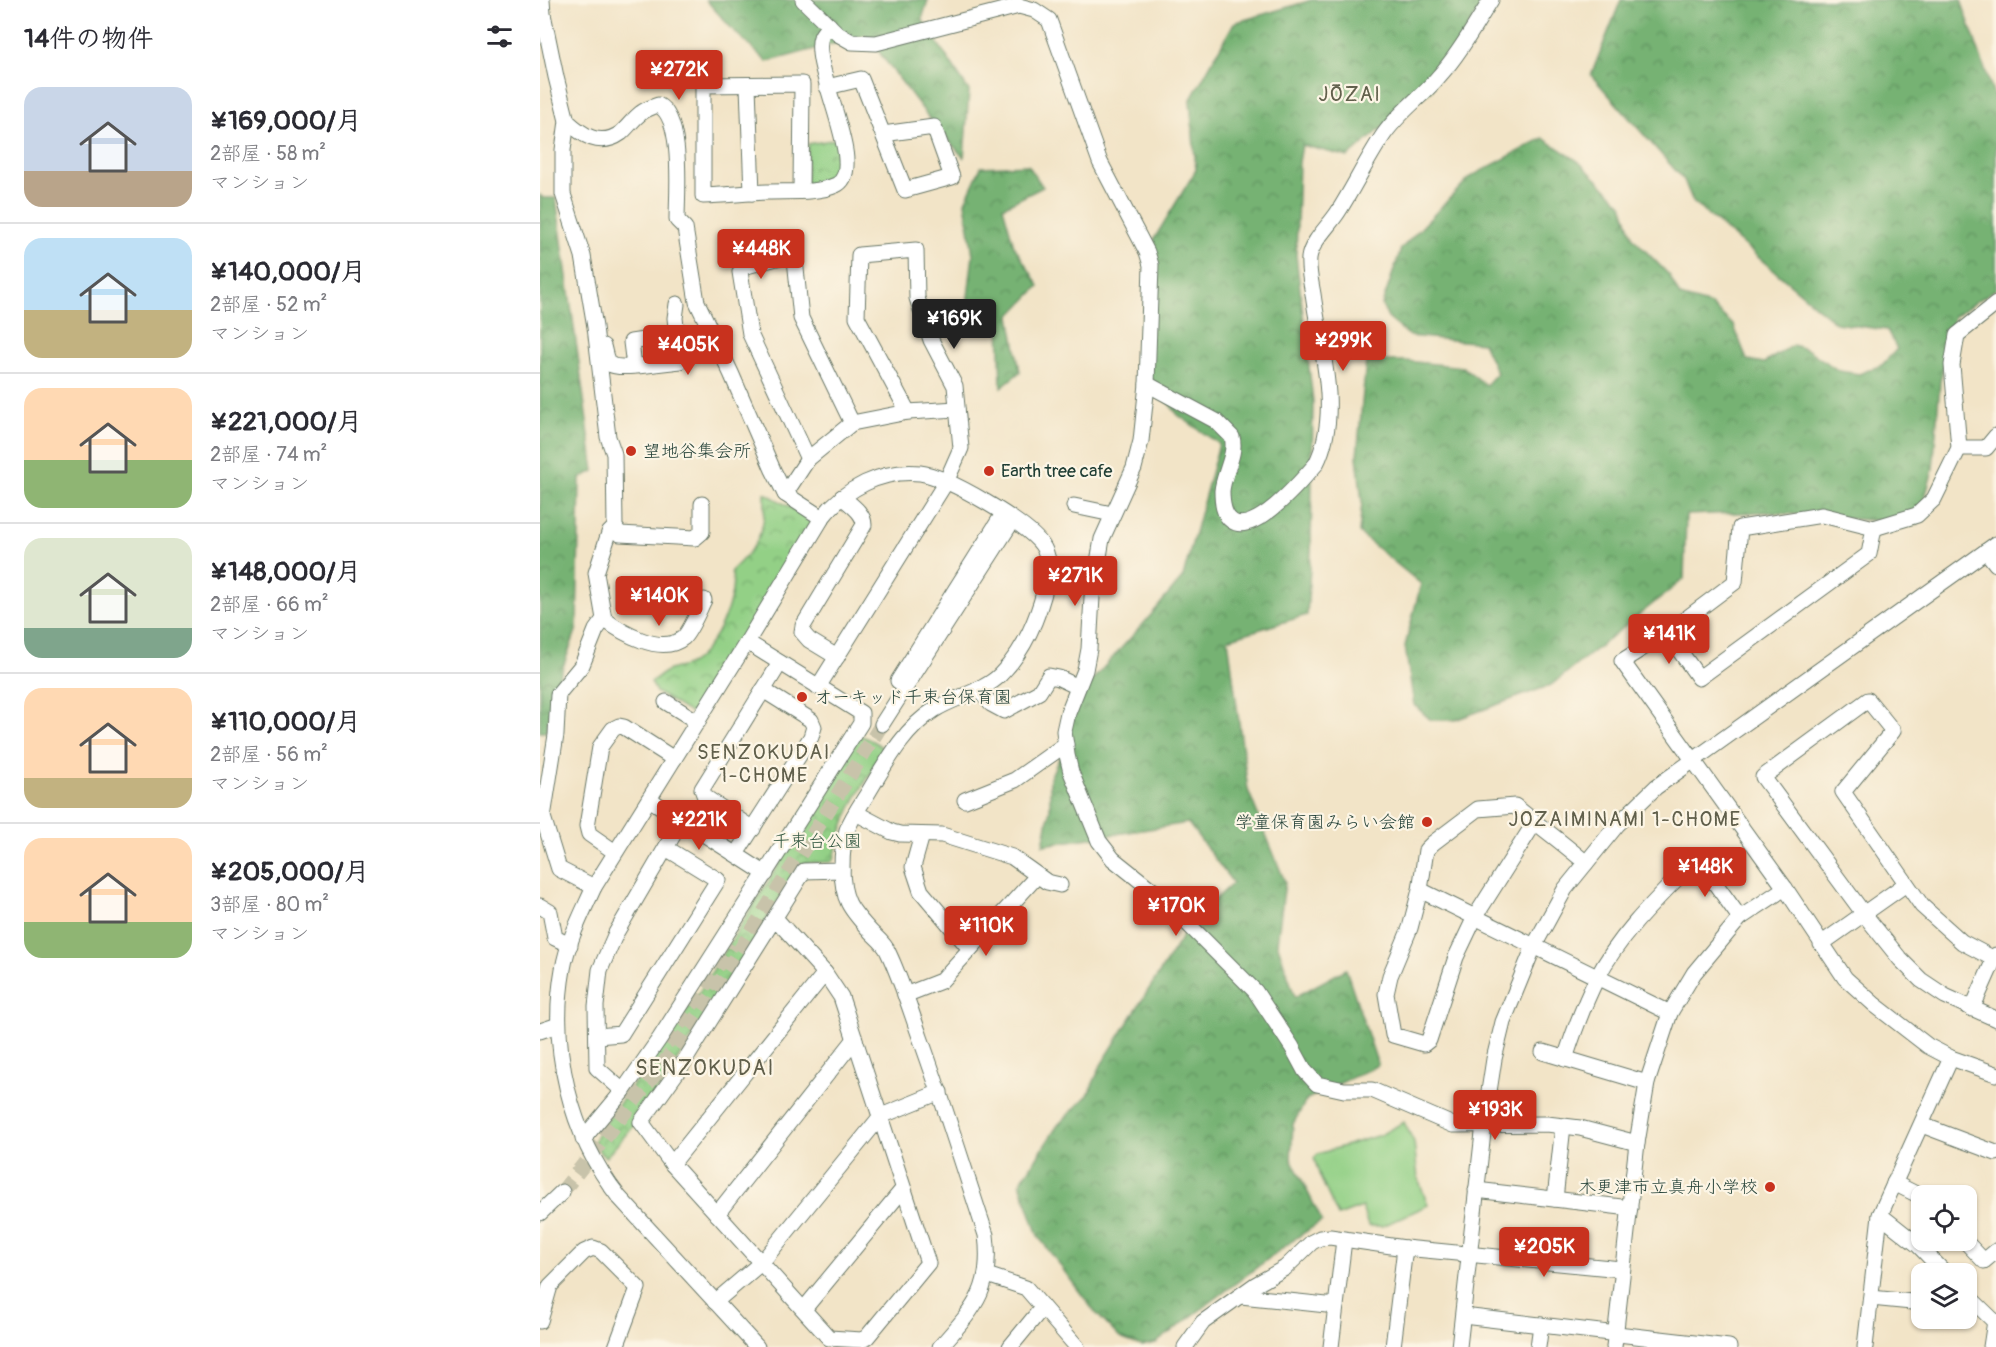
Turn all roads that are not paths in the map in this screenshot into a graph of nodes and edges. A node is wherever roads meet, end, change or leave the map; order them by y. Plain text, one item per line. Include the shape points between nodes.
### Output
1 (542, 0) edge
2 (802, 0) edge
3 (1491, 0) edge
4 (829, 26) junction
5 (748, 86) junction
6 (828, 87) junction
7 (567, 121) junction
8 (883, 134) junction
9 (801, 190) junction
10 (752, 193) junction
11 (677, 304) dead end
12 (1996, 304) edge
13 (595, 327) junction
14 (677, 335) junction
15 (634, 366) junction
16 (1147, 384) junction
17 (957, 409) junction
18 (908, 412) junction
19 (852, 423) junction
20 (1996, 436) edge
21 (1959, 448) junction
22 (808, 459) junction
23 (946, 482) junction
24 (785, 494) junction
25 (842, 497) junction
26 (702, 504) dead end
27 (1074, 506) dead end
28 (1112, 514) junction
29 (1008, 517) junction
30 (822, 518) junction
31 (615, 527) junction
32 (1874, 528) junction
33 (1991, 548) edge
34 (1996, 564) edge
35 (704, 600) dead end
36 (604, 619) junction
37 (1667, 633) junction
38 (747, 642) junction
39 (837, 657) junction
40 (780, 663) junction
41 (818, 687) junction
42 (1078, 687) junction
43 (978, 689) junction
44 (763, 690) junction
45 (666, 702) dead end
46 (698, 722) junction
47 (879, 722) tunnel mouth
48 (1066, 744) junction
49 (674, 759) junction
50 (1692, 761) junction
51 (649, 799) junction
52 (965, 800) dead end
53 (856, 813) junction
54 (682, 820) junction
55 (1535, 822) junction
56 (753, 829) junction
57 (922, 835) junction
58 (666, 848) junction
59 (615, 852) junction
60 (736, 854) junction
61 (1586, 863) junction
62 (842, 870) junction
63 (766, 874) junction
64 (1037, 876) junction
65 (1906, 884) junction
66 (1060, 885) dead end
67 (594, 887) junction
68 (1785, 888) junction
69 (1420, 890) junction
70 (540, 906) edge
71 (1864, 914) junction
72 (1475, 917) junction
73 (775, 918) junction
74 (1740, 918) junction
75 (1821, 944) junction
76 (570, 945) junction
77 (1534, 945) junction
78 (970, 949) junction
79 (1995, 958) edge
80 (825, 973) junction
81 (1598, 977) junction
82 (905, 996) junction
83 (1972, 1010) junction
84 (1670, 1013) junction
85 (1996, 1019) edge
86 (558, 1025) junction
87 (540, 1032) edge
88 (597, 1036) junction
89 (855, 1039) junction
90 (1543, 1052) dead end
91 (1951, 1058) junction
92 (1565, 1059) junction
93 (1996, 1074) edge
94 (1647, 1083) junction
95 (623, 1091) junction
96 (940, 1092) junction
97 (881, 1116) junction
98 (1484, 1124) junction
99 (1922, 1125) junction
100 (1563, 1126) junction
101 (583, 1139) junction
102 (1637, 1143) junction
103 (1996, 1153) edge
104 (672, 1164) junction
105 (1894, 1183) junction
106 (903, 1189) junction
107 (1476, 1190) junction
108 (1911, 1192) edge
109 (1555, 1199) junction
110 (540, 1200) edge
111 (1630, 1208) junction
112 (540, 1213) edge
113 (717, 1214) junction
114 (1880, 1215) junction
115 (1344, 1240) junction
116 (1405, 1248) junction
117 (1974, 1251) edge
118 (1996, 1251) edge
119 (1470, 1254) junction
120 (762, 1262) junction
121 (1935, 1263) edge
122 (1622, 1269) junction
123 (987, 1275) junction
124 (1241, 1296) junction
125 (1871, 1298) junction
126 (716, 1302) junction
127 (1911, 1302) edge
128 (1336, 1306) junction
129 (1042, 1308) junction
130 (804, 1309) junction
131 (1977, 1310) edge
132 (1463, 1316) junction
133 (540, 1321) edge
134 (1995, 1322) edge
135 (1541, 1325) junction
136 (1615, 1340) edge
137 (1676, 1344) edge
138 (616, 1347) edge
139 (757, 1347) edge
140 (940, 1347) edge
141 (1010, 1347) edge
142 (1077, 1347) edge
143 (1185, 1347) edge
144 (1331, 1347) edge
145 (1393, 1347) edge
146 (1459, 1347) edge
147 (1539, 1347) edge
148 (1729, 1347) edge
149 (1865, 1347) edge
150 (1991, 1347) edge

1 - 7 street
2 - 4 street
3 - 16 street via 1440,75 1384,134 1309,257 1328,400 1328,419 1316,464 1269,512 1252,521 1236,523 1224,510 1222,492 1232,437 1216,421
4 - 6 street via 821,37 820,50
4 - 16 street via 852,42 876,43 1019,6 1049,20 1100,162 1151,265
5 - 9 street via 802,84
5 - 10 street
5 - 10 street via 703,85 703,196
6 - 8 street via 861,79
6 - 9 street via 847,167 838,184
7 - 13 street via 562,150 563,194 583,256
7 - 24 street via 582,135 609,139 642,112 658,105 665,108 675,132 677,220 685,228 697,302
8 - 8 street via 904,190 952,177 934,127
9 - 10 street
11 - 14 street
12 - 21 street via 1957,334 1952,365
13 - 15 street via 610,364 617,368
13 - 31 street via 608,437 614,454
14 - 15 street via 631,342
14 - 15 street via 681,361
16 - 28 street via 1134,468
17 - 18 street
17 - 18 street via 955,386 931,340 917,298 916,250 859,255 857,316
17 - 23 street via 961,448
18 - 19 street
19 - 22 street
19 - 22 street via 801,318 795,259 788,255 742,267 750,334
20 - 21 street via 1986,448
21 - 32 street via 1934,499 1917,515
22 - 24 street
23 - 25 street via 922,473 892,474 867,482
23 - 29 street
23 - 39 street
24 - 30 street
25 - 30 street
25 - 39 street via 861,514 864,525 802,632
26 - 31 street via 702,532 696,538 620,534
27 - 28 street
28 - 42 street via 1097,559 1089,649
29 - 43 street via 1034,534 1044,548 1047,581 1024,647 997,679
29 - 47 street via 933,623
30 - 38 street
31 - 36 street via 609,533 596,573
32 - 37 street via 1822,515 1740,528 1735,582
32 - 37 street via 1869,554 1699,678
33 - 34 street
33 - 50 street
35 - 36 street via 683,638 670,644 647,642 621,632
36 - 67 street via 582,665 558,694 543,817 559,869
37 - 50 street via 1622,661
38 - 40 street
38 - 46 street
39 - 41 street
40 - 41 street
40 - 44 street
41 - 63 street via 861,713 861,723
42 - 43 street via 1049,676 1039,692 1004,711 991,704
42 - 48 street via 1066,723
43 - 53 street via 949,701 917,722
44 - 56 street via 702,789 705,797
44 - 56 street via 811,720 814,727
45 - 46 street
46 - 49 street
48 - 52 street via 1015,780
48 - 98 street via 1071,772 1106,852 1162,898 1255,992 1317,1084 1344,1090 1372,1090 1453,1125
49 - 51 street
49 - 59 street via 619,726 600,747 587,826 589,834
50 - 61 street via 1624,817
50 - 68 street
51 - 54 street
51 - 59 street
53 - 57 street via 892,832
53 - 62 street via 843,847
54 - 58 street
54 - 60 street
55 - 61 street
55 - 69 street via 1515,806 1478,808 1426,850
55 - 72 street
56 - 60 street
57 - 64 street via 942,835 1012,857
57 - 78 street via 914,867 921,891
58 - 88 street via 616,933 600,970
58 - 88 street via 718,880 621,1034
59 - 67 street
60 - 63 street
61 - 77 street via 1565,889
62 - 73 street via 804,871
62 - 82 street via 850,910 887,949
63 - 95 street
64 - 66 street
64 - 78 street
65 - 71 street
65 - 71 street via 1844,792 1893,731 1868,700 1762,777
65 - 79 street via 1922,906 1962,942
67 - 76 street
68 - 74 street
68 - 75 street
69 - 72 street
69 - 72 street via 1386,994 1393,1035 1424,1044 1429,1040 1456,957
70 - 76 street via 550,912 555,938
71 - 75 street
71 - 83 street via 1921,980
72 - 77 street
73 - 80 street
73 - 104 street via 641,1122
74 - 81 street via 1697,858 1650,906
74 - 84 street via 1694,973
75 - 91 street via 1845,978 1875,1005 1928,1046
76 - 86 street via 563,968
77 - 81 street
77 - 98 street via 1503,1022
78 - 82 street via 941,981
79 - 83 street
80 - 89 street via 841,997
80 - 104 street
81 - 84 street
81 - 92 street via 1579,1016
82 - 96 street
83 - 85 street
84 - 94 street
86 - 87 street
86 - 101 street via 567,1084
88 - 95 street via 597,1068
89 - 97 street
89 - 113 street
90 - 92 street
91 - 93 street
91 - 99 street
92 - 94 street
94 - 102 street
95 - 101 street
96 - 97 street
96 - 123 street via 986,1235
97 - 106 street
97 - 120 street
98 - 100 street
98 - 107 street
99 - 103 street
99 - 105 street
100 - 102 street
100 - 109 street
101 - 126 street via 619,1197
102 - 111 street
104 - 113 street
105 - 108 street
105 - 114 street
106 - 130 street
106 - 130 street via 928,1263 921,1272 862,1340 829,1338
107 - 109 street
107 - 119 street
109 - 111 street
110 - 112 street via 559,1189
111 - 122 street
113 - 120 street
114 - 121 street
114 - 125 street
115 - 116 street
115 - 124 street via 1330,1237 1312,1242 1285,1268
115 - 128 street
116 - 119 street
116 - 145 street
117 - 118 street via 1983,1261
119 - 122 street
119 - 132 street
120 - 126 street
120 - 130 street
122 - 136 street
123 - 129 street via 1026,1288
123 - 140 street via 982,1294 970,1313
124 - 128 street
124 - 143 street via 1203,1322
125 - 127 street
125 - 149 street
126 - 139 street
128 - 144 street
129 - 141 street
129 - 142 street
131 - 134 street
132 - 135 street
132 - 146 street
133 - 138 street via 550,1286 593,1248 601,1251 638,1288
134 - 150 street
135 - 136 street
135 - 147 street
136 - 137 street
137 - 148 street

